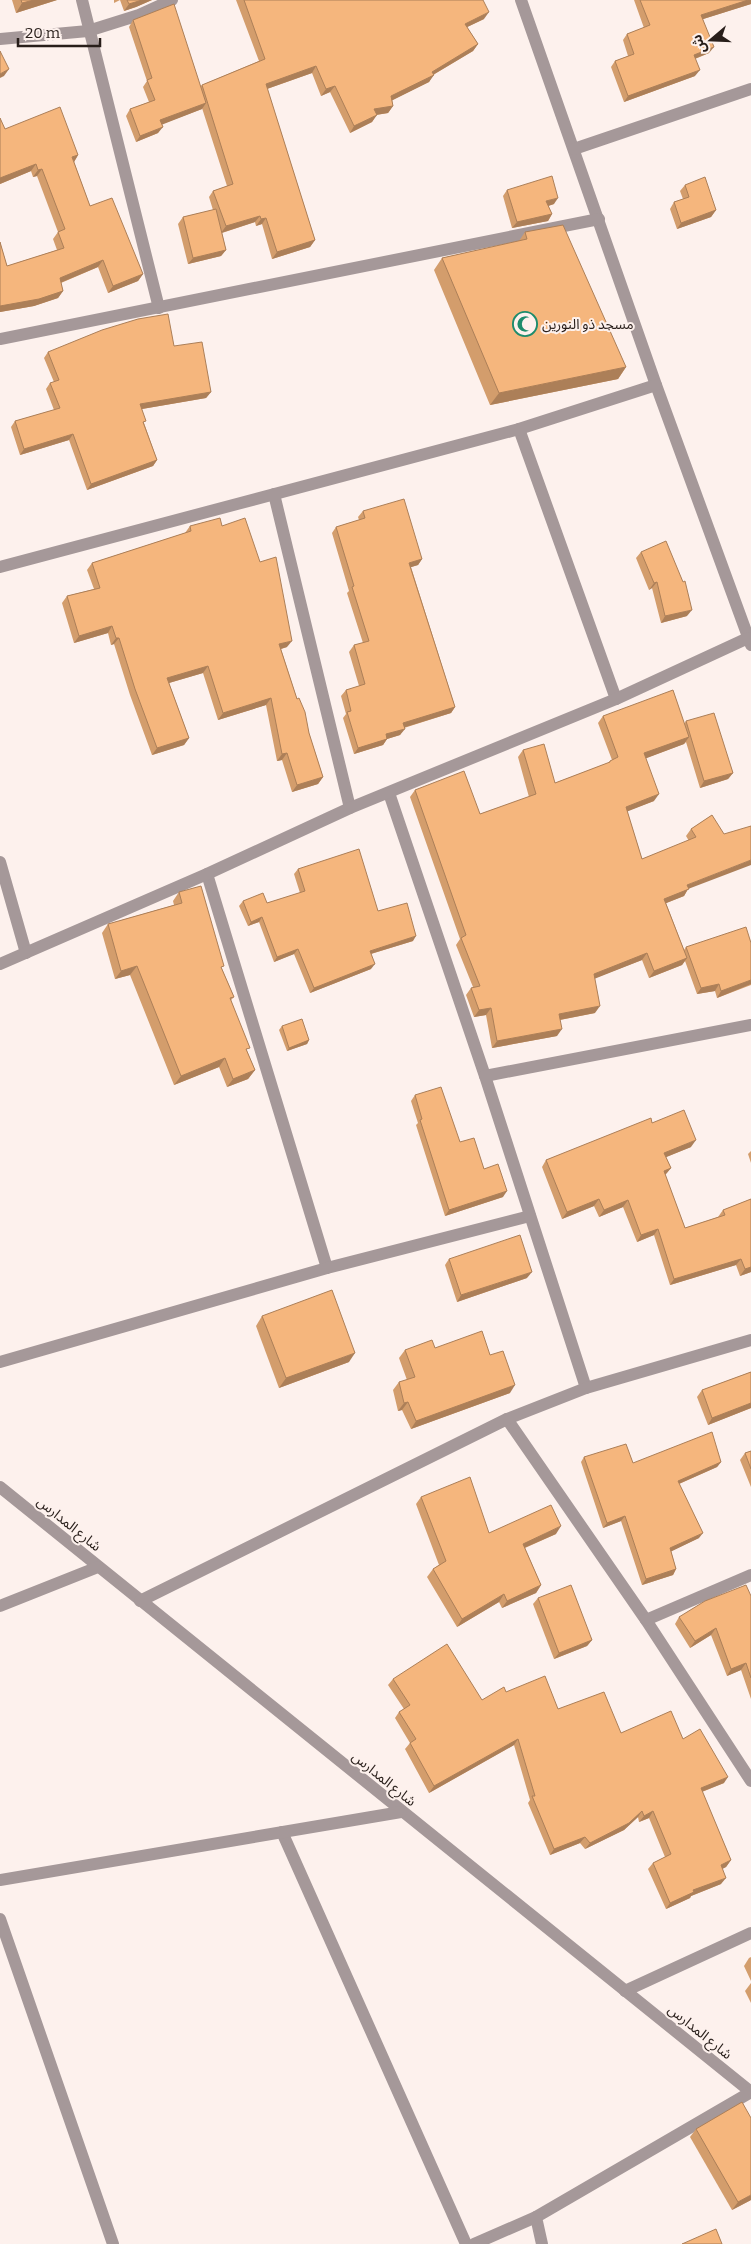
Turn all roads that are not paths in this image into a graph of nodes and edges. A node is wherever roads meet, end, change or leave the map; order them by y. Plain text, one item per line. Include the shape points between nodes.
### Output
1 (82, 0) edge
2 (172, 0) edge
3 (521, 0) edge
4 (88, 31) junction
5 (0, 39) edge
6 (751, 89) edge
7 (574, 149) junction
8 (599, 220) junction
9 (159, 308) junction
10 (0, 339) edge
11 (656, 385) junction
12 (519, 429) junction
13 (274, 494) junction
14 (0, 567) edge
15 (750, 641) edge
16 (616, 699) junction
17 (389, 793) junction
18 (350, 808) junction
19 (0, 862) edge
20 (207, 874) junction
21 (26, 953) junction
22 (0, 964) edge
23 (751, 1025) edge
24 (485, 1076) junction
25 (530, 1216) junction
26 (327, 1268) junction
27 (751, 1340) edge
28 (0, 1362) edge
29 (586, 1388) junction
30 (507, 1419) junction
31 (0, 1487) edge
32 (98, 1567) junction
33 (751, 1575) edge
34 (140, 1602) junction
35 (0, 1606) edge
36 (646, 1620) junction
37 (751, 1781) edge
38 (401, 1812) junction
39 (282, 1832) junction
40 (0, 1880) edge
41 (0, 1919) edge
42 (751, 1934) edge
43 (625, 1992) junction
44 (751, 2092) edge
45 (536, 2217) junction
46 (113, 2244) edge
47 (466, 2244) edge
48 (474, 2244) edge
49 (542, 2244) edge

1 - 4 street
2 - 4 street via 139,15
3 - 7 street
4 - 5 street
4 - 9 street
6 - 7 street
7 - 8 street
8 - 9 street
8 - 11 street
9 - 10 street
11 - 12 street
11 - 15 street
12 - 13 street
12 - 16 street
13 - 14 street
13 - 18 street
15 - 16 street
16 - 17 street
17 - 18 street
17 - 24 street
18 - 20 street
19 - 21 street
20 - 21 street
20 - 26 street
21 - 22 street
23 - 24 street
24 - 25 street
25 - 26 street
25 - 29 street
26 - 28 street
27 - 29 street
29 - 30 street
30 - 34 street
30 - 36 street
31 - 32 street, شارع المدارس
32 - 34 street, شارع المدارس
32 - 35 street
33 - 36 street
34 - 38 street, شارع المدارس
36 - 37 street
38 - 39 street
38 - 43 street, شارع المدارس
39 - 40 street
39 - 47 street
41 - 46 street
42 - 43 street
43 - 44 street, شارع المدارس
44 - 45 street
45 - 48 street
45 - 49 street

